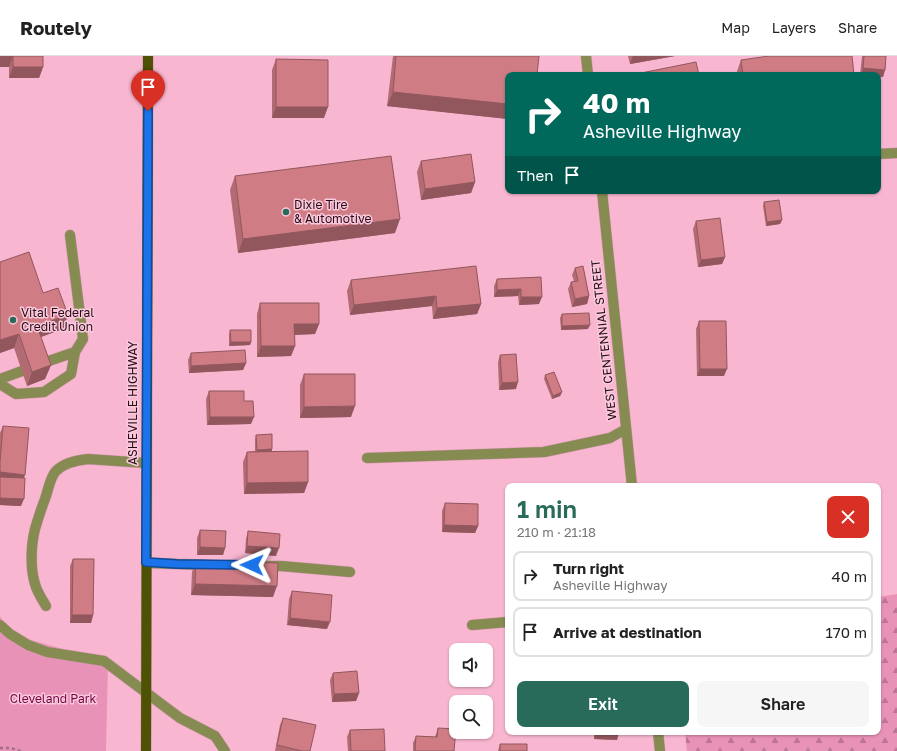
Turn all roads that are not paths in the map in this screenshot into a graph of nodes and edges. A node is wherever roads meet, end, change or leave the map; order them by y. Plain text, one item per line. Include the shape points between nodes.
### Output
1 (148, 56) edge
2 (586, 56) edge
3 (588, 72) edge
4 (897, 153) edge
5 (881, 154) edge
6 (602, 194) edge
7 (70, 235) dead end
8 (75, 352) junction
9 (40, 364) edge
10 (22, 371) dead end
11 (0, 379) edge
12 (0, 384) edge
13 (626, 429) junction
14 (367, 458) dead end
15 (146, 463) junction
16 (632, 483) edge
17 (146, 562) junction
18 (214, 565) edge
19 (252, 565) edge
20 (350, 572) dead end
21 (46, 606) dead end
22 (505, 622) edge
23 (472, 624) dead end
24 (0, 625) edge
25 (146, 692) junction
26 (658, 735) edge
27 (146, 751) edge
28 (225, 751) edge
29 (660, 751) edge

1 - 15 main road, ASHEVILLE HIGHWAY
2 - 3 street
4 - 5 street
6 - 13 street, WEST CENTENNIAL STREET
7 - 8 street via 83,339
8 - 9 street
8 - 12 street via 71,374 44,392 16,394
10 - 11 street
13 - 14 street via 610,438 544,452
13 - 16 street, WEST CENTENNIAL STREET
15 - 17 main road, ASHEVILLE HIGHWAY
15 - 21 street via 88,459 72,462 56,471 40,513 33,542 35,584
17 - 18 street
17 - 25 main road, ASHEVILLE HIGHWAY
19 - 20 street
22 - 23 street
24 - 25 street via 28,645 47,652 104,661
25 - 27 main road, ASHEVILLE HIGHWAY
25 - 28 street via 180,718 215,736
26 - 29 street

